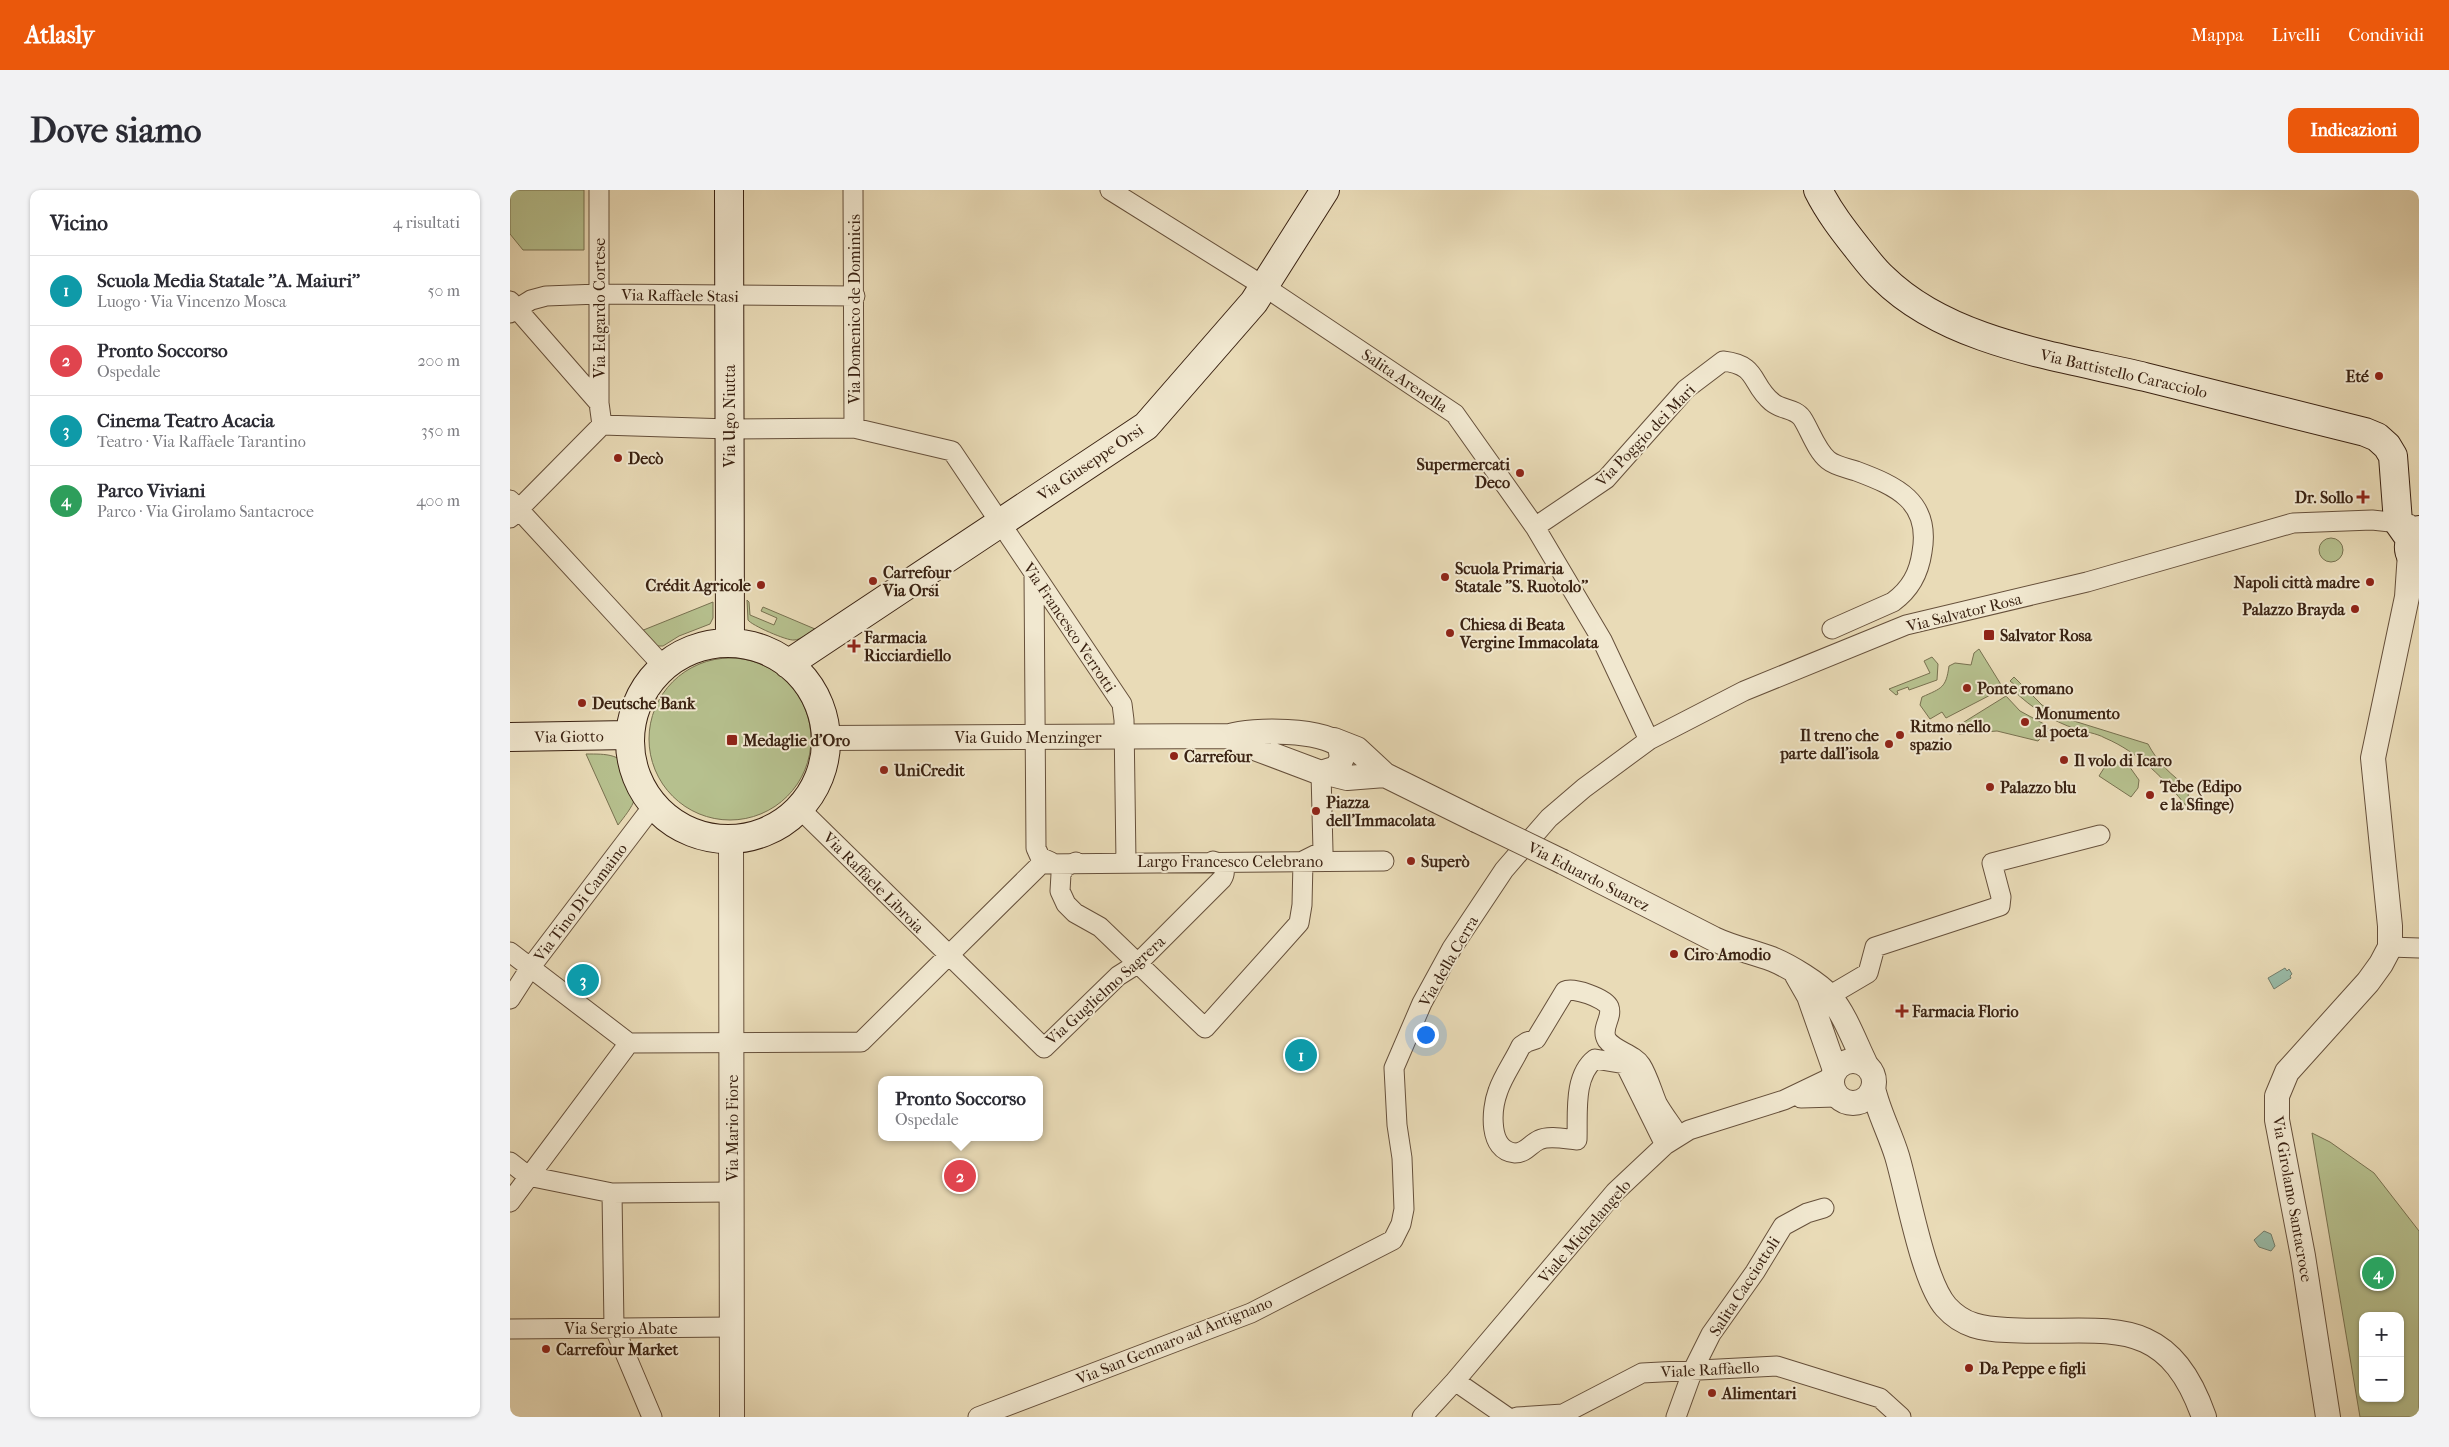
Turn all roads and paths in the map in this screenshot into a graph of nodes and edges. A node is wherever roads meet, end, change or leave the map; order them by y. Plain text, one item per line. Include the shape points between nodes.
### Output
1 (599, 190) edge
2 (729, 190) edge
3 (853, 190) edge
4 (1110, 190) edge
5 (1325, 190) edge
6 (1818, 190) edge
7 (1265, 287) junction
8 (599, 294) junction
9 (728, 296) junction
10 (855, 296) junction
11 (512, 307) edge
12 (599, 403) junction
13 (602, 425) junction
14 (729, 428) junction
15 (854, 428) junction
16 (513, 509) edge
17 (1000, 522) junction
18 (1535, 527) junction
19 (2413, 539) edge
20 (1034, 574) junction
21 (2419, 589) edge
22 (1832, 629) dead end
23 (730, 642) junction
24 (788, 664) junction
25 (663, 666) junction
26 (629, 735) junction
27 (1230, 736) junction
28 (510, 737) edge
29 (1035, 737) junction
30 (1125, 737) junction
31 (827, 738) junction
32 (1329, 739) junction
33 (1649, 740) junction
34 (1321, 772) junction
35 (1385, 775) junction
36 (2375, 780) junction
37 (653, 806) junction
38 (800, 809) junction
39 (1549, 818) joint
40 (2100, 835) dead end
41 (731, 839) junction
42 (1384, 861) dead end
43 (1050, 862) junction
44 (1076, 862) junction
45 (1126, 862) junction
46 (1213, 862) junction
47 (1303, 862) junction
48 (2390, 947) junction
49 (2419, 948) edge
50 (510, 952) edge
51 (948, 955) junction
52 (1137, 964) junction
53 (530, 968) junction
54 (510, 999) edge
55 (1822, 1004) junction
56 (629, 1043) junction
57 (732, 1043) junction
58 (1866, 1065) junction
59 (1834, 1081) junction
60 (1866, 1095) junction
61 (1672, 1140) junction
62 (510, 1162) edge
63 (528, 1176) junction
64 (733, 1192) junction
65 (612, 1193) junction
66 (510, 1202) edge
67 (1824, 1208) dead end
68 (1393, 1240) joint
69 (614, 1327) junction
70 (732, 1327) junction
71 (510, 1329) edge
72 (1694, 1370) junction
73 (1455, 1381) junction
74 (652, 1417) edge
75 (732, 1417) edge
76 (978, 1417) edge
77 (1422, 1417) edge
78 (1507, 1417) edge
79 (1517, 1417) edge
80 (1676, 1417) edge
81 (1901, 1417) edge
82 (2204, 1417) edge
83 (2328, 1417) edge

1 - 8 street, Via Edgardo Cortese
2 - 9 main road, Via Ugo Niutta
3 - 10 street, Via Domenico de Dominicis
4 - 7 street, Salita Arenella
5 - 7 main road, Via Giuseppe Orsi
6 - 19 main road, Via Battistello Caracciolo via 1839,226 1882,278 1920,306 1966,331 2012,346 2254,404 2365,432 2377,438 2393,456
7 - 17 main road, Via Giuseppe Orsi via 1146,426
7 - 18 street, Salita Arenella via 1455,414
8 - 9 street, Via Raffaele Stasi
8 - 11 street, Via Raffaele Stasi via 546,296
8 - 12 street, Via Edgardo Cortese
9 - 10 street, Via Raffaele Stasi
9 - 14 main road, Via Ugo Niutta
10 - 15 street, Via Domenico de Dominicis
11 - 12 street
12 - 13 street, Via Edgardo Cortese
13 - 14 street, Via Francesco Verrotti
13 - 16 street
14 - 15 street, Via Francesco Verrotti
14 - 23 main road, Via Ugo Niutta
15 - 17 street, Via Francesco Verrotti via 952,451
16 - 25 street
17 - 20 street, Via Francesco Verrotti
17 - 24 main road, Via Giuseppe Orsi
18 - 22 street, Via Poggio dei Mari via 1606,479 1686,389 1722,361 1740,364 1772,402 1801,416 1828,460 1896,488 1922,518 1924,532 1920,568 1902,596
18 - 33 street, Salita Arenella via 1602,640
19 - 33 street, Via Salvator Rosa via 2372,520 2293,523 2087,582 1906,625 1744,692
19 - 36 street via 2407,597 2374,750
20 - 29 street
20 - 30 street, Via Francesco Verrotti via 1122,704
21 - 36 street
23 - 24 main road via 756,646
23 - 25 main road via 708,644 684,652
24 - 31 main road via 799,672 814,692 824,716
25 - 26 main road via 646,686 634,710
26 - 28 main road, Via Giotto
26 - 37 main road via 631,762 640,788
27 - 30 street, Via Guido Menzinger
27 - 32 street via 1243,732 1280,731
27 - 34 street
29 - 30 street, Via Guido Menzinger
29 - 31 street, Via Guido Menzinger
29 - 43 street via 1036,848 1040,857
30 - 45 street, Via Francesco Verrotti
31 - 38 main road via 824,767 815,789
32 - 34 street via 1313,742 1307,751 1308,762
32 - 35 street via 1358,749
33 - 39 street, Via Salvator Rosa
34 - 35 street via 1347,778
34 - 47 street via 1323,851
35 - 55 street, Via Eduardo Suarez, bridge via 1714,939 1771,959 1794,972
36 - 48 street
37 - 41 main road via 679,827 706,838
37 - 53 street, Via Tino Di Camaino
38 - 41 main road via 781,825 759,835
38 - 51 street, Via Raffaele Libroia
39 - 68 street, Via della Cerra via 1504,870 1452,948 1422,1003 1394,1068 1404,1209
40 - 55 street via 1992,863 2001,897 2000,906 1876,947 1868,974
41 - 57 street, Via Mario Fiore
42 - 47 street, Largo Francesco Celebrano
43 - 44 street, Largo Francesco Celebrano
43 - 51 street, Largo Francesco Celebrano via 1035,868
44 - 45 street, Largo Francesco Celebrano
44 - 52 street via 1065,866 1061,874 1060,891 1066,904 1100,927
45 - 46 street, Largo Francesco Celebrano
46 - 47 street, Largo Francesco Celebrano
46 - 52 street, Via Guglielmo Sagrera via 1224,869 1222,879
47 - 52 street via 1299,923 1205,1028
48 - 49 street
48 - 83 street, Via Girolamo Santacroce via 2368,982 2287,1072 2277,1096 2277,1120 2296,1215
50 - 53 street
51 - 52 street, Via Guglielmo Sagrera via 1044,1048 1118,976
51 - 57 street, Largo Francesco Celebrano via 861,1042
53 - 54 street, Via Tino Di Camaino
53 - 56 street
55 - 58 street via 1844,1020
55 - 59 street
56 - 57 street, Largo Francesco Celebrano
56 - 63 street
57 - 64 street, Via Mario Fiore
58 - 59 street via 1855,1060 1847,1061
58 - 60 street via 1874,1077
59 - 60 street via 1848,1102
59 - 61 street, Viale Michelangelo via 1689,1130
60 - 82 street via 1894,1148 1933,1285 1939,1298 1957,1317 1980,1329 2031,1332 2116,1330 2131,1334 2162,1350 2177,1364 2195,1391
61 - 61 street via 1625,1064 1595,1059 1588,1064 1579,1085 1577,1140 1539,1140 1527,1150 1517,1153 1502,1148 1496,1140 1493,1128 1498,1092 1521,1046 1536,1040 1565,991 1576,989 1609,1006 1610,1015 1604,1029 1606,1038 1640,1063
61 - 73 street, Viale Michelangelo via 1615,1192
62 - 63 street
63 - 65 street
63 - 66 street
64 - 65 street
64 - 70 street, Via Mario Fiore
65 - 69 street
67 - 72 street, Salita Cacciottoli via 1783,1226 1711,1334
68 - 76 street, Via San Gennaro ad Antignano via 1251,1313
69 - 70 street, Via Sergio Abate
69 - 71 street, Via Sergio Abate
69 - 74 street
70 - 75 street, Via Mario Fiore
72 - 79 street, Viale Raffaello via 1642,1373 1563,1414
72 - 80 street, Salita Cacciottoli
72 - 81 street, Viale Raffaello via 1777,1366 1880,1398
73 - 77 street, Viale Michelangelo
73 - 78 street

